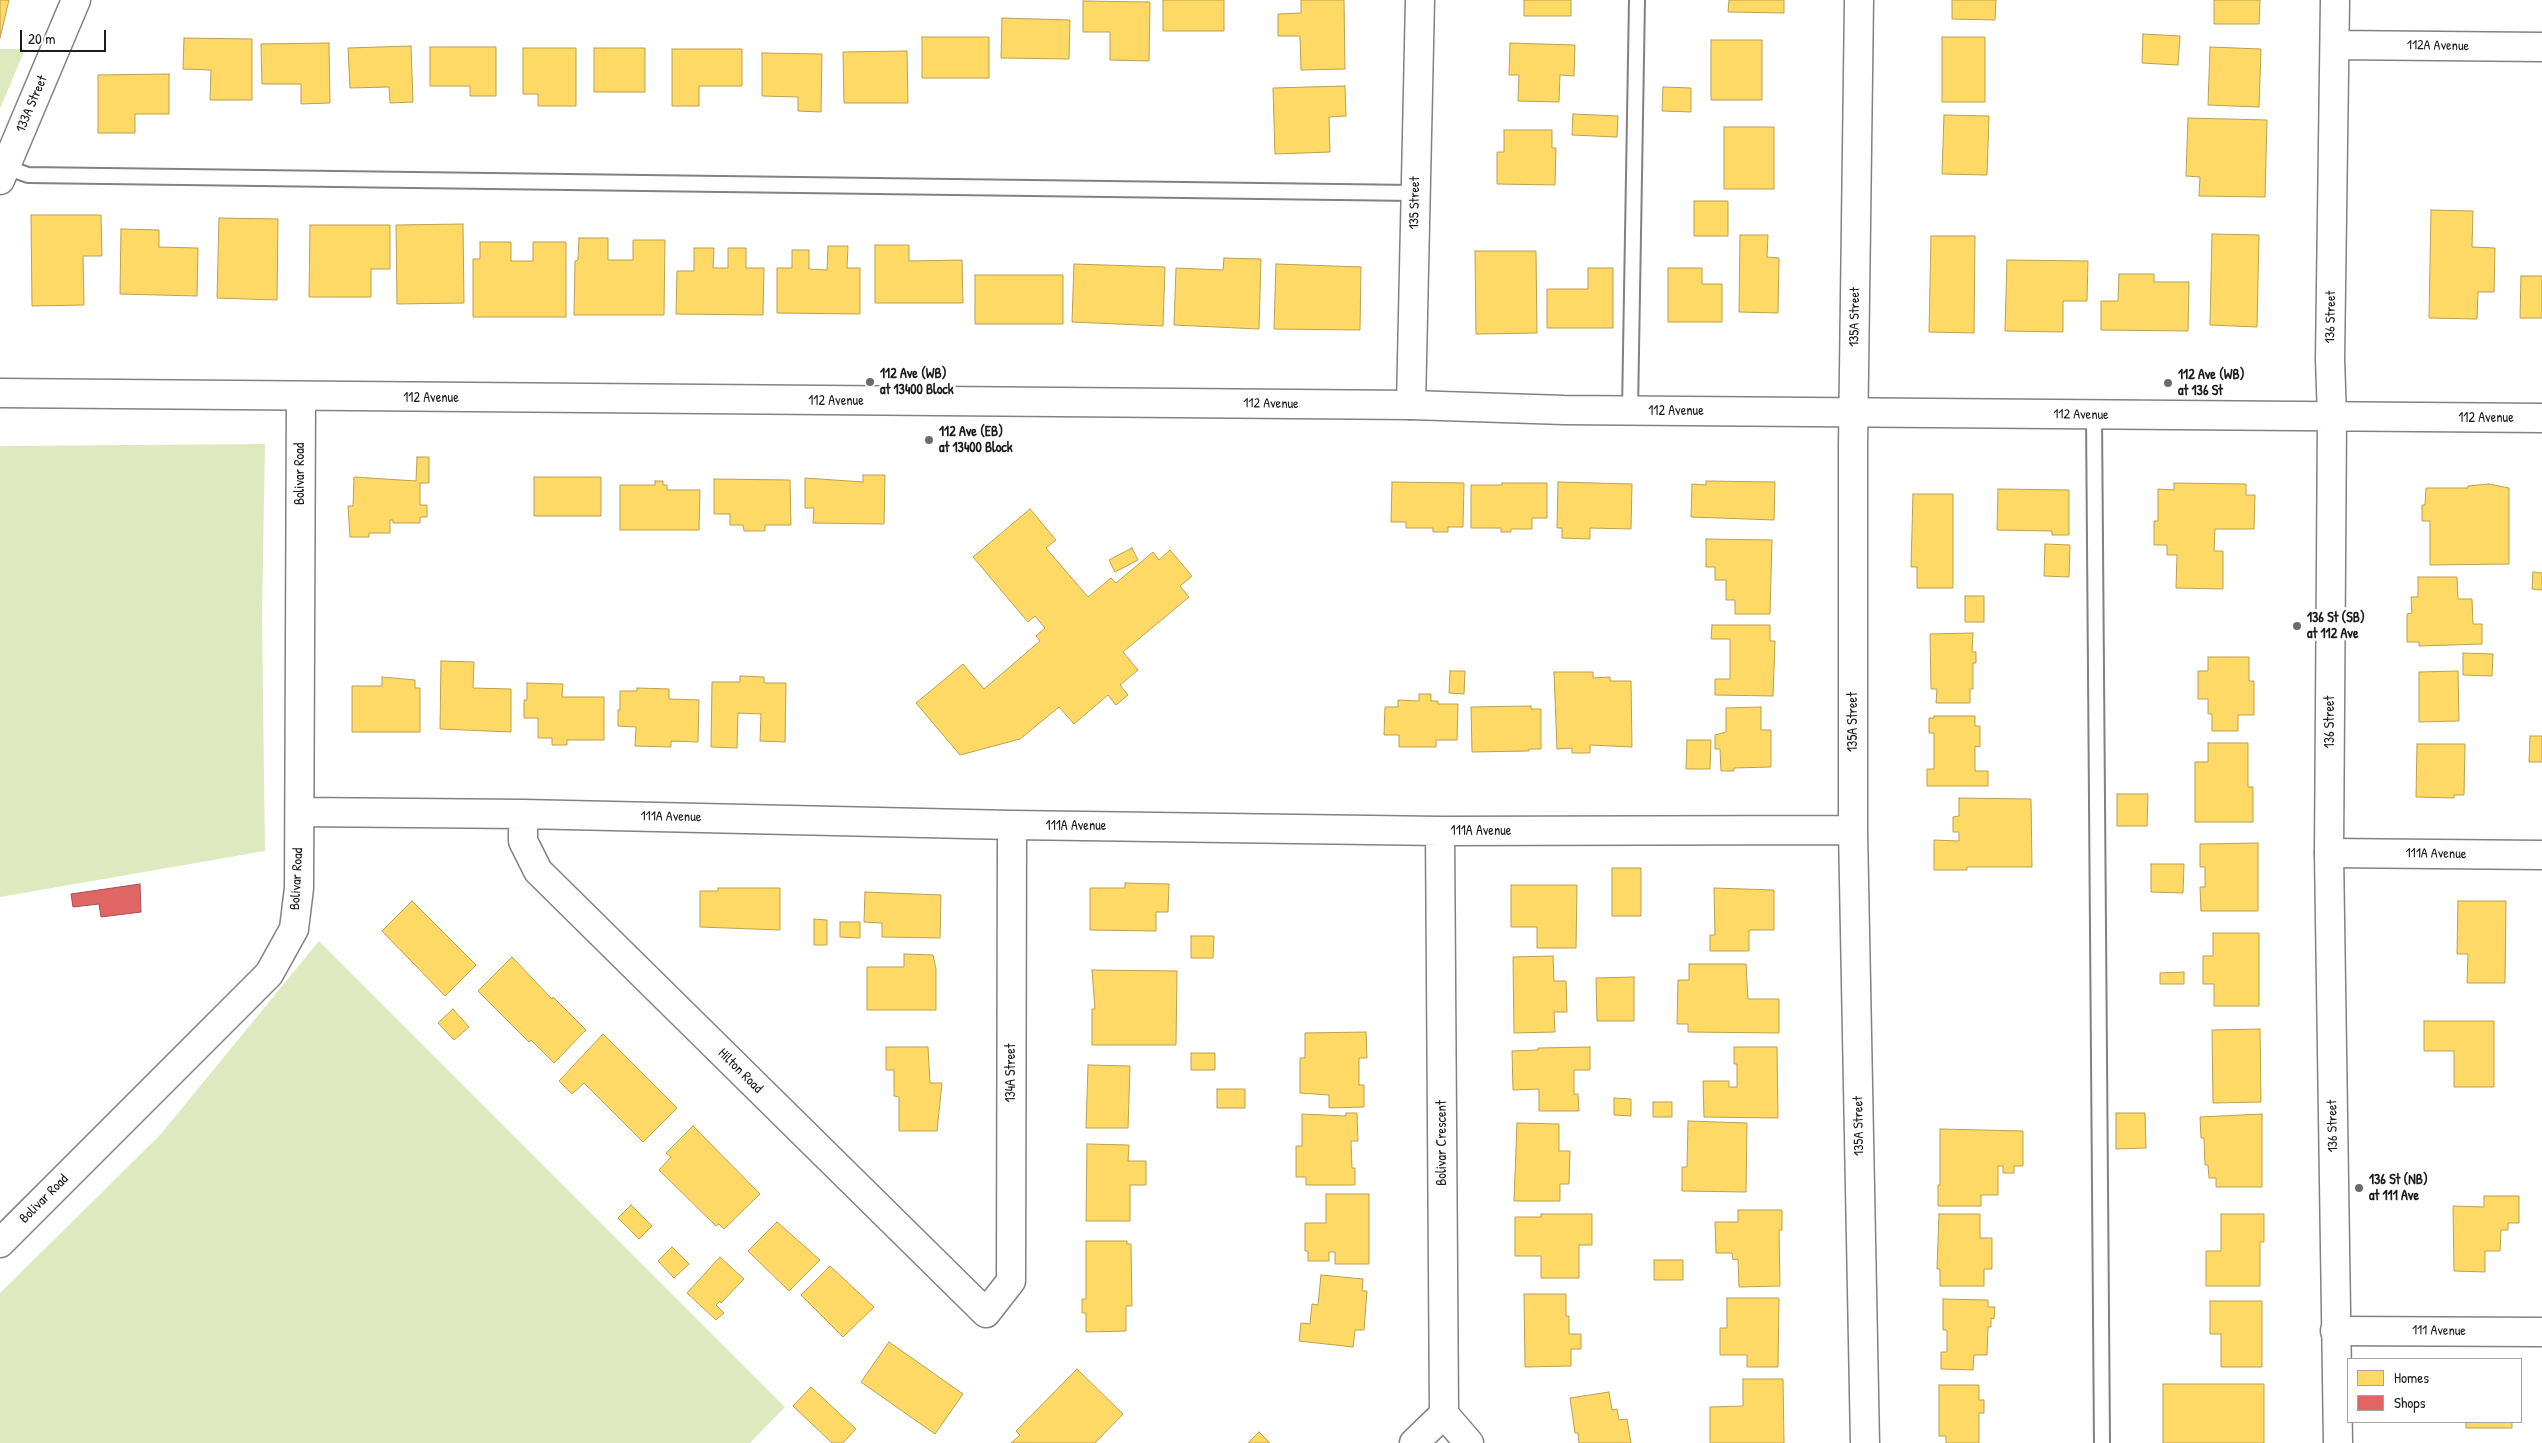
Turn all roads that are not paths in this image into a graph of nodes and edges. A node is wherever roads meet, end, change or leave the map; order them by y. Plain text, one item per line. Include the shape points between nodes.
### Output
1 (76, 0) edge
2 (1420, 0) edge
3 (1637, 0) edge
4 (1859, 0) edge
5 (2335, 0) edge
6 (2335, 45) junction
7 (2542, 47) edge
8 (3, 173) edge
9 (1415, 193) junction
10 (0, 394) edge
11 (301, 398) junction
12 (1411, 405) junction
13 (1630, 410) junction
14 (1853, 412) junction
15 (2094, 415) junction
16 (2332, 417) junction
17 (2542, 418) edge
18 (300, 812) junction
19 (523, 814) junction
20 (1012, 825) junction
21 (1853, 830) junction
22 (1440, 831) junction
23 (2329, 853) junction
24 (2542, 855) edge
25 (0, 1243) edge
26 (986, 1313) joint
27 (2335, 1330) junction
28 (2542, 1332) edge
29 (1444, 1414) junction
30 (1414, 1443) edge
31 (1469, 1443) edge
32 (1865, 1443) edge
33 (2102, 1443) edge
34 (2338, 1443) edge

1 - 8 street, 133A Street
2 - 9 street, 135 Street
3 - 13 lane
4 - 14 street, 135A Street
5 - 6 street, 136 Street
6 - 7 street, 112A Avenue
6 - 16 street, 136 Street
8 - 9 lane
9 - 12 street, 135 Street
10 - 11 street, 112 Avenue
11 - 12 street, 112 Avenue
11 - 18 street, Bolivar Road
12 - 13 street, 112 Avenue
13 - 14 street, 112 Avenue
14 - 15 street, 112 Avenue
14 - 21 street, 135A Street
15 - 16 street, 112 Avenue
15 - 33 lane
16 - 17 street, 112 Avenue
16 - 23 street, 136 Street
18 - 19 street, 111A Avenue
18 - 25 street, Bolivar Road via 299,888 294,929 269,974
19 - 20 street, 111A Avenue
19 - 26 street, Hilton Road via 523,841 538,871
20 - 22 street, 111A Avenue
20 - 26 street, 134A Street via 1011,1281
21 - 22 street, 111A Avenue
21 - 32 street, 135A Street
22 - 29 street, Bolivar Crescent
23 - 24 street, 111A Avenue
23 - 27 street, 136 Street
27 - 28 street, 111 Avenue
27 - 34 street, 136 Street
29 - 30 street
29 - 31 street

